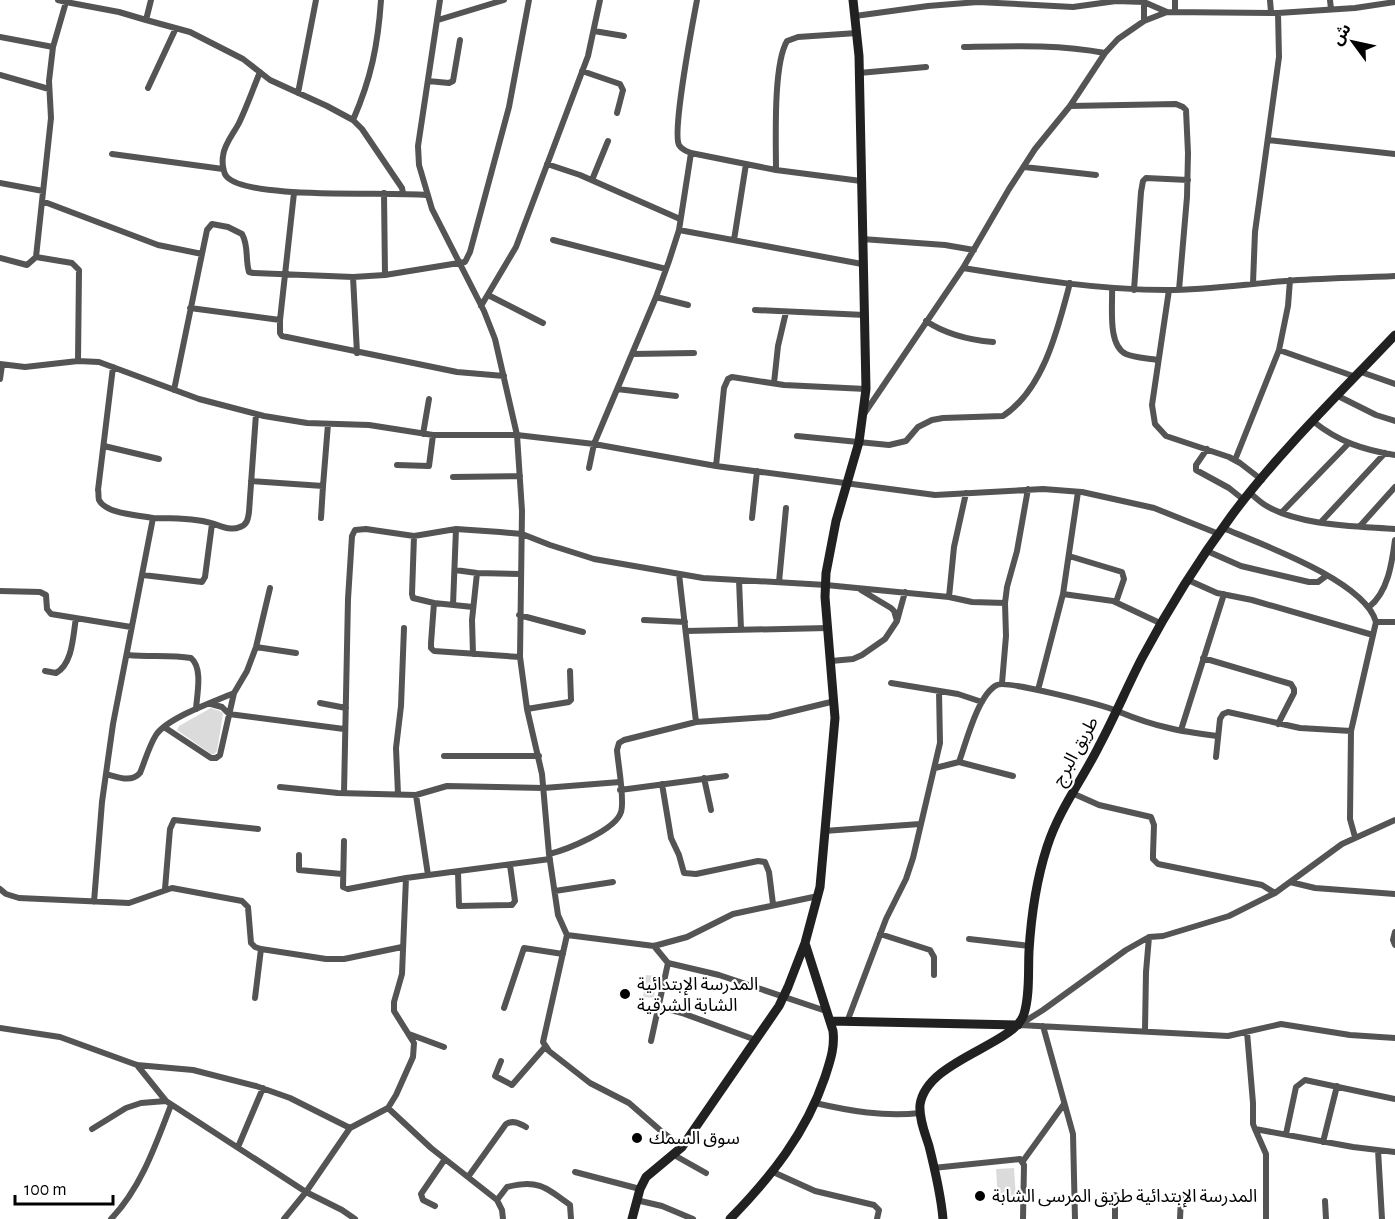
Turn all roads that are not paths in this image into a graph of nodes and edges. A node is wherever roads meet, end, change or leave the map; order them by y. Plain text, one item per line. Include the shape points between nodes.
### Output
1 (58, 0) edge
2 (151, 0) edge
3 (316, 0) edge
4 (381, 0) edge
5 (440, 0) edge
6 (504, 0) edge
7 (529, 0) edge
8 (600, 0) edge
9 (697, 0) edge
10 (853, 0) edge
11 (1175, 0) edge
12 (1270, 0) edge
13 (1330, 0) edge
14 (992, 1) edge
15 (1144, 1) edge
16 (66, 2) junction
17 (83, 2) edge
18 (1395, 2) edge
19 (928, 3) edge
20 (1046, 3) edge
21 (1331, 9) junction
22 (1175, 11) junction
23 (1167, 12) junction
24 (1274, 13) junction
25 (855, 16) junction
26 (438, 20) junction
27 (146, 21) junction
28 (1144, 21) junction
29 (176, 28) junction
30 (594, 31) junction
31 (857, 33) junction
32 (624, 36) dead end
33 (0, 37) edge
34 (460, 40) dead end
35 (53, 47) junction
36 (964, 47) dead end
37 (1106, 53) junction
38 (926, 67) dead end
39 (582, 71) junction
40 (260, 72) junction
41 (859, 73) junction
42 (0, 75) edge
43 (428, 81) junction
44 (148, 88) dead end
45 (49, 89) junction
46 (298, 93) junction
47 (1070, 106) junction
48 (617, 113) dead end
49 (353, 120) junction
50 (1268, 140) junction
51 (608, 141) dead end
52 (691, 153) junction
53 (112, 154) dead end
54 (1395, 154) edge
55 (547, 164) junction
56 (746, 164) junction
57 (1024, 167) junction
58 (223, 169) junction
59 (776, 170) junction
60 (1096, 175) dead end
61 (592, 180) junction
62 (1188, 180) junction
63 (861, 181) junction
64 (0, 183) edge
65 (43, 191) junction
66 (294, 193) junction
67 (404, 193) junction
68 (384, 194) junction
69 (426, 195) junction
70 (42, 201) junction
71 (680, 219) junction
72 (679, 230) junction
73 (862, 239) junction
74 (553, 240) dead end
75 (734, 240) junction
76 (974, 250) junction
77 (202, 254) junction
78 (36, 257) junction
79 (0, 258) edge
80 (460, 264) junction
81 (862, 264) junction
82 (963, 268) junction
83 (666, 270) junction
84 (285, 275) junction
85 (385, 275) junction
86 (1395, 276) edge
87 (353, 277) junction
88 (1290, 280) junction
89 (1070, 283) junction
90 (1253, 283) junction
91 (1112, 288) junction
92 (1134, 290) junction
93 (1169, 290) junction
94 (1179, 290) junction
95 (488, 296) junction
96 (656, 297) junction
97 (688, 305) dead end
98 (482, 306) junction
99 (190, 308) junction
100 (755, 310) dead end
101 (786, 312) junction
102 (864, 315) junction
103 (280, 320) junction
104 (926, 321) junction
105 (543, 323) dead end
106 (1395, 335) edge
107 (993, 342) dead end
108 (1279, 350) junction
109 (357, 353) junction
110 (694, 353) dead end
111 (632, 354) junction
112 (1158, 360) junction
113 (78, 361) junction
114 (1, 364) edge
115 (113, 367) junction
116 (1342, 372) junction
117 (1358, 374) junction
118 (504, 376) junction
119 (0, 379) edge
120 (774, 383) junction
121 (1395, 384) edge
122 (1348, 385) junction
123 (617, 389) junction
124 (866, 389) junction
125 (174, 390) junction
126 (676, 396) dead end
127 (1338, 396) junction
128 (429, 399) dead end
129 (256, 414) junction
130 (863, 415) junction
131 (1395, 421) edge
132 (1314, 422) junction
133 (328, 424) junction
134 (423, 434) junction
135 (433, 435) junction
136 (517, 435) junction
137 (797, 436) dead end
138 (860, 442) junction
139 (594, 444) junction
140 (1348, 444) junction
141 (104, 446) junction
142 (1207, 449) junction
143 (1385, 453) junction
144 (1395, 455) edge
145 (159, 459) dead end
146 (1235, 460) junction
147 (397, 465) dead end
148 (716, 466) junction
149 (589, 468) dead end
150 (757, 471) junction
151 (520, 476) junction
152 (453, 477) dead end
153 (1262, 480) junction
154 (250, 481) junction
155 (847, 483) junction
156 (323, 486) junction
157 (1395, 488) edge
158 (1028, 489) junction
159 (1078, 492) junction
160 (966, 493) junction
161 (1247, 496) junction
162 (786, 508) dead end
163 (1282, 512) junction
164 (153, 518) junction
165 (321, 518) dead end
166 (752, 518) dead end
167 (1321, 522) junction
168 (212, 524) junction
169 (1360, 526) junction
170 (1395, 529) edge
171 (456, 530) junction
172 (1221, 531) junction
173 (522, 534) junction
174 (414, 536) junction
175 (1395, 540) edge
176 (1207, 551) junction
177 (1069, 556) junction
178 (455, 570) junction
179 (477, 573) junction
180 (521, 574) junction
181 (679, 574) junction
182 (142, 575) junction
183 (1326, 576) junction
184 (739, 580) junction
185 (1188, 580) junction
186 (779, 582) junction
187 (826, 585) junction
188 (270, 588) dead end
189 (857, 588) junction
190 (0, 591) edge
191 (905, 592) junction
192 (1063, 594) junction
193 (1224, 594) junction
194 (949, 597) junction
195 (1116, 602) junction
196 (434, 603) junction
197 (1005, 603) junction
198 (453, 605) junction
199 (474, 607) junction
200 (1369, 607) junction
201 (519, 615) junction
202 (76, 618) junction
203 (644, 620) dead end
204 (897, 621) junction
205 (1395, 621) edge
206 (685, 622) junction
207 (1376, 622) junction
208 (1162, 624) junction
209 (131, 627) junction
210 (404, 628) dead end
211 (828, 628) junction
212 (741, 629) junction
213 (687, 631) junction
214 (583, 632) dead end
215 (1373, 635) junction
216 (256, 647) junction
217 (296, 653) dead end
218 (473, 654) junction
219 (128, 655) junction
220 (520, 657) junction
221 (1203, 657) junction
222 (831, 662) junction
223 (45, 671) dead end
224 (570, 671) dead end
225 (891, 683) dead end
226 (1002, 683) junction
227 (1038, 690) junction
228 (939, 691) junction
229 (234, 693) junction
230 (835, 701) junction
231 (982, 702) junction
232 (320, 703) dead end
233 (210, 704) junction
234 (346, 708) junction
235 (196, 709) junction
236 (527, 709) junction
237 (1116, 710) junction
238 (229, 714) junction
239 (696, 722) junction
240 (1278, 724) junction
241 (164, 727) junction
242 (344, 729) junction
243 (1181, 730) junction
244 (1351, 731) junction
245 (1218, 735) junction
246 (444, 756) dead end
247 (538, 756) junction
248 (1216, 757) dead end
249 (959, 762) junction
250 (936, 768) junction
251 (106, 774) junction
252 (726, 776) dead end
253 (1013, 776) dead end
254 (704, 778) junction
255 (620, 782) junction
256 (662, 784) junction
257 (280, 787) dead end
258 (544, 788) junction
259 (620, 790) junction
260 (1072, 793) junction
261 (344, 794) junction
262 (398, 794) junction
263 (416, 795) junction
264 (711, 810) dead end
265 (1395, 820) edge
266 (920, 824) junction
267 (258, 830) dead end
268 (824, 831) junction
269 (1355, 837) junction
270 (344, 841) dead end
271 (299, 855) dead end
272 (550, 856) junction
273 (510, 865) junction
274 (458, 872) junction
275 (342, 873) junction
276 (428, 876) junction
277 (406, 878) junction
278 (613, 882) dead end
279 (1290, 882) junction
280 (0, 889) edge
281 (165, 889) junction
282 (555, 891) junction
283 (1275, 893) junction
284 (1395, 894) edge
285 (818, 896) junction
286 (94, 902) junction
287 (773, 904) junction
288 (1395, 932) edge
289 (567, 934) junction
290 (880, 934) junction
291 (1149, 937) junction
292 (969, 939) dead end
293 (805, 943) junction
294 (1395, 945) edge
295 (654, 946) junction
296 (1029, 946) junction
297 (402, 947) junction
298 (261, 949) junction
299 (563, 954) junction
300 (668, 963) junction
301 (934, 975) dead end
302 (784, 996) junction
303 (255, 998) dead end
304 (660, 1007) junction
305 (504, 1008) dead end
306 (828, 1016) junction
307 (847, 1022) junction
308 (1018, 1025) junction
309 (1042, 1026) junction
310 (0, 1028) edge
311 (1145, 1030) junction
312 (1247, 1032) junction
313 (408, 1034) junction
314 (1395, 1038) edge
315 (756, 1040) junction
316 (651, 1041) dead end
317 (444, 1047) dead end
318 (545, 1047) junction
319 (501, 1061) dead end
320 (137, 1065) junction
321 (1337, 1086) junction
322 (263, 1088) junction
323 (1395, 1099) edge
324 (168, 1103) junction
325 (815, 1103) junction
326 (1064, 1104) junction
327 (388, 1108) junction
328 (920, 1113) junction
329 (526, 1126) dead end
330 (350, 1128) junction
331 (93, 1129) dead end
332 (1255, 1129) junction
333 (1286, 1134) junction
334 (1323, 1142) junction
335 (238, 1147) junction
336 (682, 1147) junction
337 (1378, 1150) junction
338 (1395, 1152) edge
339 (674, 1155) junction
340 (445, 1159) junction
341 (1023, 1161) junction
342 (933, 1168) junction
343 (575, 1172) dead end
344 (773, 1172) junction
345 (705, 1173) dead end
346 (468, 1177) junction
347 (640, 1189) junction
348 (306, 1192) junction
349 (1115, 1195) dead end
350 (1181, 1198) dead end
351 (497, 1200) junction
352 (636, 1200) junction
353 (1325, 1201) dead end
354 (435, 1206) dead end
355 (681, 1217) edge
356 (734, 1218) edge
357 (111, 1219) edge
358 (284, 1219) edge
359 (354, 1219) edge
360 (503, 1219) edge
361 (571, 1219) edge
362 (632, 1219) edge
363 (693, 1219) edge
364 (877, 1219) edge
365 (943, 1219) edge
366 (1023, 1219) edge
367 (1074, 1219) edge
368 (1115, 1219) edge
369 (1180, 1219) edge
370 (1266, 1219) edge
371 (1326, 1219) edge
372 (1382, 1219) edge

1 - 16 street
2 - 27 street
3 - 46 street
4 - 49 street via 367,89
5 - 26 street
6 - 26 street
7 - 80 street via 496,159 468,257
8 - 30 street
9 - 52 street via 678,133 679,146
10 - 25 street
11 - 22 street
12 - 24 street
13 - 21 street
14 - 19 street
14 - 20 street
15 - 20 street via 1073,7
15 - 23 street
15 - 28 street
16 - 17 street
16 - 35 street
17 - 27 street
18 - 21 street
19 - 25 street
21 - 24 street
22 - 23 street
22 - 24 street
23 - 28 street
24 - 50 street via 1279,57
25 - 31 street
26 - 43 street
27 - 29 street
28 - 37 street
29 - 40 street via 243,59
29 - 44 street
30 - 32 street
30 - 39 street
31 - 41 street
31 - 59 street via 798,36 787,41 777,96
33 - 35 street
34 - 43 street via 453,81
35 - 45 street
36 - 37 street via 1073,48
37 - 47 street
38 - 41 street
39 - 48 street via 620,84 623,90
39 - 55 street
40 - 46 street
40 - 58 street via 223,154
41 - 63 street
42 - 45 street
43 - 69 street via 418,146
45 - 65 street via 52,105
46 - 49 street
47 - 57 street
47 - 62 street via 1183,107
49 - 67 street
50 - 54 street
50 - 90 street via 1255,232
51 - 61 street
52 - 56 street
52 - 71 street
53 - 58 street
55 - 61 street
55 - 95 street via 516,247
56 - 59 street
56 - 75 street
57 - 60 street
57 - 76 street
58 - 66 street via 225,176 237,183
59 - 63 street
61 - 71 street
62 - 92 street via 1143,181
62 - 94 street
63 - 73 street
64 - 65 street
65 - 70 street
66 - 68 street
66 - 84 street
67 - 68 street
67 - 69 street
68 - 85 street
69 - 80 street
70 - 77 street via 158,245
70 - 78 street
71 - 72 street
72 - 75 street
72 - 83 street
73 - 76 street
73 - 81 street
74 - 83 street
75 - 81 street
76 - 82 street
77 - 84 street via 208,227 219,224 242,234 249,272
77 - 99 street
78 - 79 street via 27,265
78 - 113 street via 72,263 79,270
80 - 85 street
80 - 98 street
81 - 102 street
82 - 89 street
82 - 104 street
83 - 96 street
84 - 87 street
84 - 103 street
85 - 87 street
86 - 88 street
87 - 109 street
88 - 90 street
88 - 108 street
89 - 91 street
89 - 138 street via 1038,376 1010,412 1000,417 932,420 901,443
90 - 94 street
91 - 92 street
91 - 112 street via 1113,334 1118,349
92 - 93 street
93 - 94 street
93 - 112 street
95 - 98 street
95 - 105 street
96 - 97 street
96 - 111 street
98 - 118 street
99 - 103 street
99 - 125 street
100 - 101 street
101 - 102 street
101 - 120 street
102 - 124 street
103 - 109 street via 282,336
104 - 107 street via 961,337
104 - 130 street
106 - 117 street, طريق البرج
108 - 116 street
108 - 146 street
109 - 118 street via 458,372
110 - 111 street
111 - 123 street
112 - 142 street via 1152,405 1155,424 1166,436
113 - 114 street via 25,367
113 - 115 street
114 - 119 street
115 - 125 street
115 - 141 street
116 - 117 street
116 - 122 street
117 - 121 street
117 - 122 street, طريق البرج
118 - 136 street
120 - 124 street
120 - 148 street via 728,379
122 - 127 street, طريق البرج
123 - 126 street
123 - 139 street
124 - 130 street
125 - 129 street
127 - 131 street
127 - 132 street, طريق البرج
128 - 134 street
129 - 133 street
129 - 154 street
130 - 138 street
132 - 140 street
132 - 153 street, طريق البرج
133 - 134 street via 369,425
133 - 156 street
134 - 135 street
135 - 136 street
135 - 147 street via 429,466
136 - 139 street
136 - 151 street
137 - 138 street
138 - 155 street
139 - 148 street
139 - 149 street
140 - 143 street
140 - 163 street
141 - 145 street
141 - 164 street via 100,500 120,512
142 - 146 street
142 - 161 street via 1196,470
143 - 144 street
143 - 167 street
146 - 153 street
148 - 150 street
150 - 155 street
150 - 166 street
151 - 152 street
151 - 173 street
153 - 161 street, طريق البرج
154 - 156 street
154 - 168 street via 248,520 244,526 237,529
155 - 160 street via 935,495
155 - 187 street via 830,547
156 - 165 street
157 - 169 street
158 - 159 street
158 - 160 street
158 - 197 street
159 - 172 street via 1154,508
159 - 177 street
160 - 194 street via 954,547
161 - 163 street
161 - 172 street, طريق البرج
162 - 186 street
163 - 167 street
164 - 168 street
164 - 182 street
167 - 169 street
168 - 182 street via 202,582
169 - 170 street
171 - 173 street
171 - 174 street
171 - 178 street
172 - 176 street, طريق البرج
172 - 183 street via 1278,551
173 - 180 street
173 - 181 street via 594,559
174 - 196 street via 413,598
174 - 234 street via 366,529 354,532
175 - 200 street via 1382,591
176 - 183 street via 1241,566 1309,582
176 - 185 street, طريق البرج
177 - 192 street
177 - 195 street via 1122,572 1124,579
178 - 179 street
178 - 198 street
179 - 180 street
179 - 199 street
180 - 201 street
181 - 184 street
181 - 206 street
182 - 209 street
183 - 200 street via 1362,598
184 - 186 street
184 - 212 street
185 - 193 street
185 - 208 street, طريق البرج
186 - 187 street
187 - 189 street
187 - 211 street
188 - 216 street
189 - 191 street
189 - 204 street via 891,608
190 - 202 street via 40,592 46,595 48,612
191 - 194 street
191 - 204 street
192 - 195 street
192 - 227 street
193 - 215 street
193 - 221 street
194 - 197 street via 972,603
195 - 208 street
196 - 198 street
196 - 218 street via 431,648
197 - 226 street
198 - 199 street
199 - 218 street
200 - 207 street
201 - 214 street
201 - 220 street
202 - 209 street
202 - 223 street via 64,666 56,673
203 - 206 street
204 - 222 street via 885,639 862,655
205 - 207 street
206 - 213 street
207 - 215 street
208 - 237 street, طريق البرج
209 - 219 street
210 - 262 street via 396,748
211 - 212 street
211 - 222 street
212 - 213 street
213 - 239 street
215 - 244 street
216 - 217 street
216 - 229 street
218 - 220 street
219 - 235 street via 160,654 194,660 198,668
219 - 251 street
220 - 236 street
221 - 240 street via 1291,684 1294,693
221 - 243 street
222 - 230 street
224 - 236 street via 569,702
225 - 228 street
226 - 227 street
226 - 231 street
227 - 237 street
228 - 231 street
228 - 250 street
229 - 233 street
229 - 238 street
230 - 239 street via 769,717
230 - 268 street
231 - 249 street
232 - 234 street
233 - 235 street
233 - 238 street
234 - 242 street
235 - 241 street
236 - 247 street
237 - 243 street via 1140,721
237 - 260 street, طريق البرج
238 - 241 street via 222,753 216,758
238 - 242 street
239 - 255 street via 619,743
240 - 244 street
240 - 245 street via 1228,712 1220,719
241 - 251 street via 136,778
242 - 261 street
243 - 245 street
244 - 269 street via 1350,819
245 - 248 street
246 - 247 street
247 - 258 street
249 - 250 street
249 - 253 street
250 - 266 street
251 - 286 street
252 - 254 street
254 - 256 street
254 - 264 street
255 - 258 street
255 - 259 street
256 - 259 street
256 - 287 street via 671,838 684,873 765,862
257 - 261 street
258 - 263 street via 447,786
258 - 272 street
259 - 272 street via 621,813 611,825
260 - 283 street via 1100,805 1151,817 1153,854 1158,864 1262,885
260 - 296 street, طريق البرج via 1046,851
261 - 262 street
262 - 263 street
263 - 276 street
265 - 269 street
266 - 268 street
266 - 290 street via 908,872
267 - 281 street via 174,820
268 - 285 street
269 - 279 street
270 - 275 street
271 - 275 street via 299,870
272 - 273 street
272 - 282 street
273 - 274 street
273 - 274 street via 515,901 512,905 459,906
274 - 276 street
275 - 277 street via 346,888
276 - 277 street
277 - 297 street
278 - 282 street
279 - 283 street
279 - 284 street via 1315,888
280 - 286 street via 19,898
281 - 286 street via 129,903
281 - 298 street via 242,901 248,907 251,943
282 - 289 street via 558,915
283 - 291 street via 1220,920
285 - 287 street
285 - 293 street
287 - 295 street via 733,914 687,937
288 - 294 street
289 - 295 street
289 - 299 street
290 - 301 street via 930,950
290 - 307 street
291 - 308 street
291 - 311 street
292 - 296 street
293 - 302 street
293 - 306 street
295 - 300 street
296 - 308 street, طريق البرج via 1024,1017
297 - 298 street via 344,959
297 - 313 street via 402,974 394,1011
298 - 303 street
299 - 305 street via 524,948
299 - 318 street
300 - 302 street
300 - 304 street
302 - 306 street
302 - 315 street
304 - 315 street
304 - 316 street
306 - 307 street
306 - 325 street via 833,1051
307 - 308 street
308 - 309 street
308 - 328 street via 935,1079 925,1092
309 - 311 street
309 - 326 street
310 - 320 street via 60,1037
311 - 312 street via 1202,1036
312 - 314 street via 1288,1025
312 - 332 street
313 - 317 street
313 - 327 street via 414,1043 413,1057
315 - 336 street
318 - 319 street via 512,1085 495,1076
318 - 336 street via 590,1083 629,1103
320 - 322 street via 193,1070
320 - 324 street
321 - 323 street
321 - 333 street via 1309,1080 1298,1084
321 - 334 street
322 - 330 street
322 - 335 street
324 - 331 street via 141,1103 126,1108
324 - 335 street
324 - 357 street via 146,1166
325 - 328 street via 870,1114
325 - 344 street
326 - 341 street
326 - 367 street via 1072,1134
327 - 330 street
327 - 340 street
328 - 342 street
329 - 346 street via 506,1124
330 - 348 street
332 - 333 street
332 - 370 street via 1266,1154
333 - 334 street
334 - 337 street
335 - 348 street
336 - 339 street
337 - 338 street
337 - 372 street
339 - 345 street
339 - 347 street via 649,1173
340 - 346 street
340 - 354 street via 421,1194 423,1200
341 - 342 street via 1017,1158
341 - 366 street
342 - 365 street
343 - 347 street
344 - 356 street
344 - 364 street via 815,1191 874,1205 879,1209
346 - 351 street
347 - 352 street
348 - 358 street
348 - 359 street
349 - 368 street
350 - 369 street
351 - 360 street
351 - 361 street via 507,1187 536,1183 570,1205
352 - 355 street
352 - 362 street
353 - 371 street
355 - 363 street

